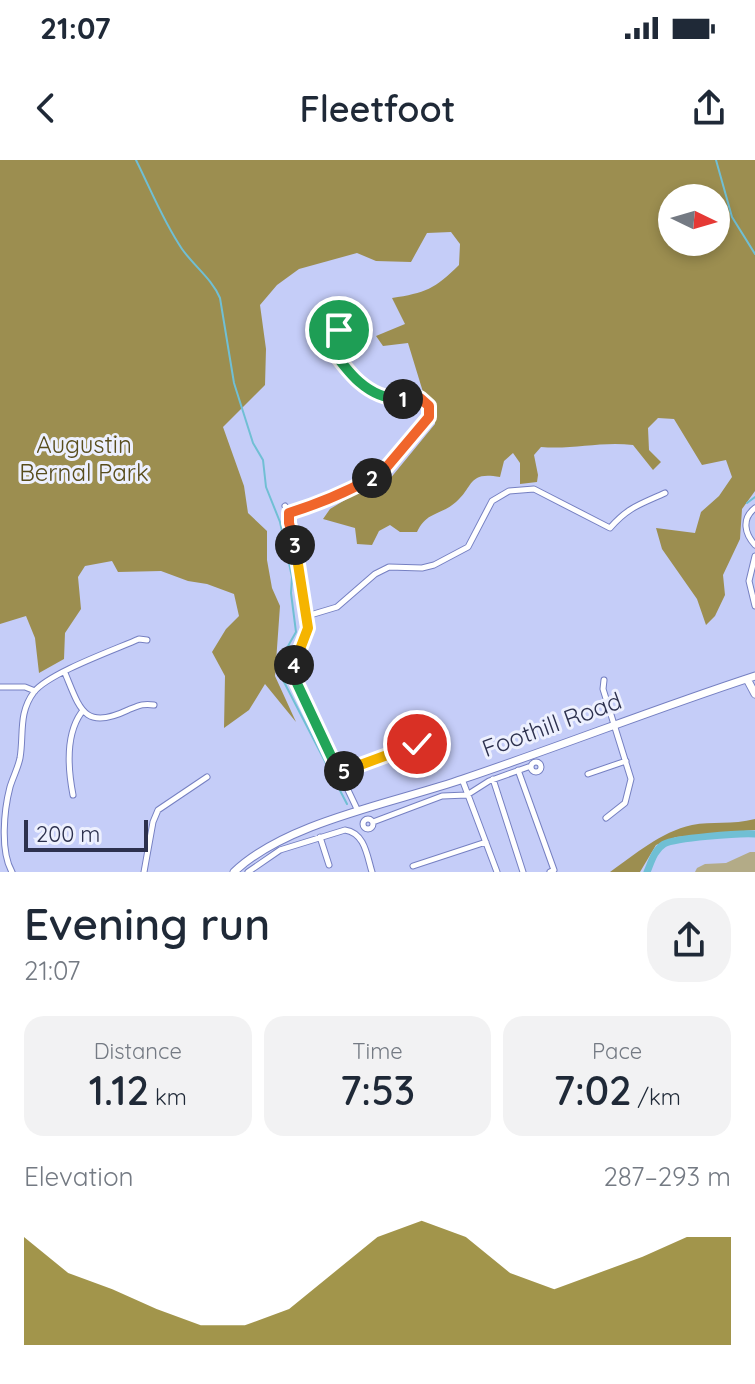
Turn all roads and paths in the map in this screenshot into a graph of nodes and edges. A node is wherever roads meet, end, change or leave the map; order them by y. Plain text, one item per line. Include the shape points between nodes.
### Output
1 (351, 330) dead end
2 (665, 493) dead end
3 (285, 506) dead end
4 (755, 508) edge
5 (289, 513) junction
6 (755, 545) edge
7 (755, 556) edge
8 (755, 606) edge
9 (307, 616) junction
10 (147, 640) dead end
11 (65, 673) junction
12 (751, 677) edge
13 (604, 680) dead end
14 (0, 687) edge
15 (35, 691) junction
16 (755, 694) edge
17 (154, 705) dead end
18 (81, 713) junction
19 (614, 723) junction
20 (426, 747) dead end
21 (626, 761) junction
22 (531, 766) dead end
23 (518, 770) junction
24 (339, 773) junction
25 (588, 774) dead end
26 (207, 777) dead end
27 (462, 779) junction
28 (493, 779) junction
29 (73, 795) dead end
30 (467, 795) junction
31 (358, 811) junction
32 (606, 818) dead end
33 (373, 822) dead end
34 (3, 823) edge
35 (320, 837) junction
36 (486, 842) junction
37 (329, 865) dead end
38 (413, 866) dead end
39 (252, 870) edge
40 (12, 872) edge
41 (144, 872) edge
42 (234, 872) edge
43 (372, 872) edge
44 (497, 872) edge
45 (523, 872) edge
46 (550, 872) edge

1 - 5 street via 323,337 351,376 392,399 420,398 429,406 429,417 385,469 321,503
2 - 9 street via 638,503 610,528 534,489 509,491 492,501 468,547 434,565 389,567 337,607
3 - 5 street
4 - 6 street via 745,525
5 - 9 street
7 - 8 street via 749,581
9 - 24 street via 294,677
10 - 11 street
11 - 15 street
11 - 18 street
12 - 16 main road
12 - 19 main road, Foothill Road
13 - 19 street
14 - 15 street
15 - 34 street via 21,722 21,756
17 - 18 street via 107,719
18 - 29 street via 70,745
19 - 21 street
19 - 27 main road, Foothill Road
20 - 24 street via 417,744
21 - 25 street
21 - 32 street via 631,779 625,803
22 - 23 street
23 - 28 street
23 - 46 street via 554,870
24 - 31 street
26 - 41 street via 158,810
27 - 30 street
27 - 31 main road, Foothill Road
28 - 30 street
28 - 45 street
30 - 33 street via 442,796
30 - 36 street
31 - 42 main road, Foothill Road via 265,847
34 - 40 street via 3,848
35 - 37 street
35 - 39 street via 280,850
35 - 43 street via 355,832
36 - 38 street
36 - 44 street

